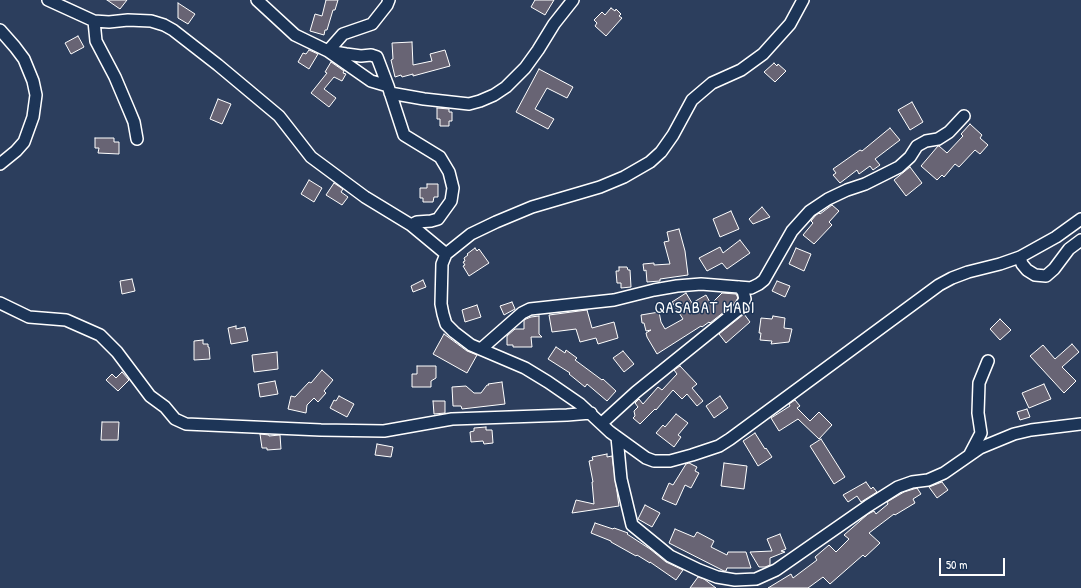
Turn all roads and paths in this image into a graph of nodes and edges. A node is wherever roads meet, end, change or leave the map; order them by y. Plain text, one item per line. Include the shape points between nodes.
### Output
1 (48, 0) edge
2 (257, 0) edge
3 (389, 0) edge
4 (573, 0) edge
5 (803, 0) edge
6 (94, 21) junction
7 (0, 30) edge
8 (328, 50) junction
9 (389, 89) junction
10 (964, 116) dead end
11 (137, 139) dead end
12 (0, 164) edge
13 (1081, 219) edge
14 (411, 225) junction
15 (1081, 240) edge
16 (446, 254) junction
17 (1020, 257) junction
18 (739, 287) junction
19 (1, 305) edge
20 (482, 349) junction
21 (988, 361) dead end
22 (591, 413) junction
23 (602, 423) junction
24 (1081, 424) edge
25 (617, 437) junction
26 (969, 454) junction

1 - 6 street
2 - 8 street via 295,35
3 - 8 street via 372,24 343,34
4 - 9 street via 525,68 494,95 480,101 463,103 424,99
5 - 16 street via 790,24 763,54 741,70 712,83 692,100 673,135 650,162 624,178 532,207 496,222 471,234
6 - 11 street via 96,41 129,110
6 - 14 street via 151,21 173,30 279,116 311,156 365,197
7 - 12 street via 24,59 36,95 34,117 24,142
8 - 9 street via 371,81
8 - 9 street via 377,57
9 - 14 street via 404,135 440,157 449,172 453,188 451,201 438,219
10 - 18 street via 949,132 938,139 917,146 899,167 828,199 810,211 792,231 764,280 751,288
13 - 17 street via 1056,237
14 - 16 street
15 - 17 street via 1069,249 1054,270 1046,276 1035,275 1027,270
16 - 20 street via 441,277 442,314 446,324 454,332 471,345
17 - 25 street via 968,272 939,285 719,446 660,462 646,458
18 - 20 street via 701,284 677,286 614,300 530,309 522,313
18 - 23 street via 745,300 739,309 640,388
19 - 22 street via 29,316 66,320 100,335 117,352 150,396 165,407 175,419 186,424 384,430 452,419
20 - 22 street via 537,375
21 - 26 street via 979,384 978,413 981,433
22 - 23 street
23 - 25 street
24 - 26 street via 1014,434
25 - 26 street via 620,479 632,525 670,556 717,577 735,580 756,579 776,570 898,487 928,480 944,473 954,468

